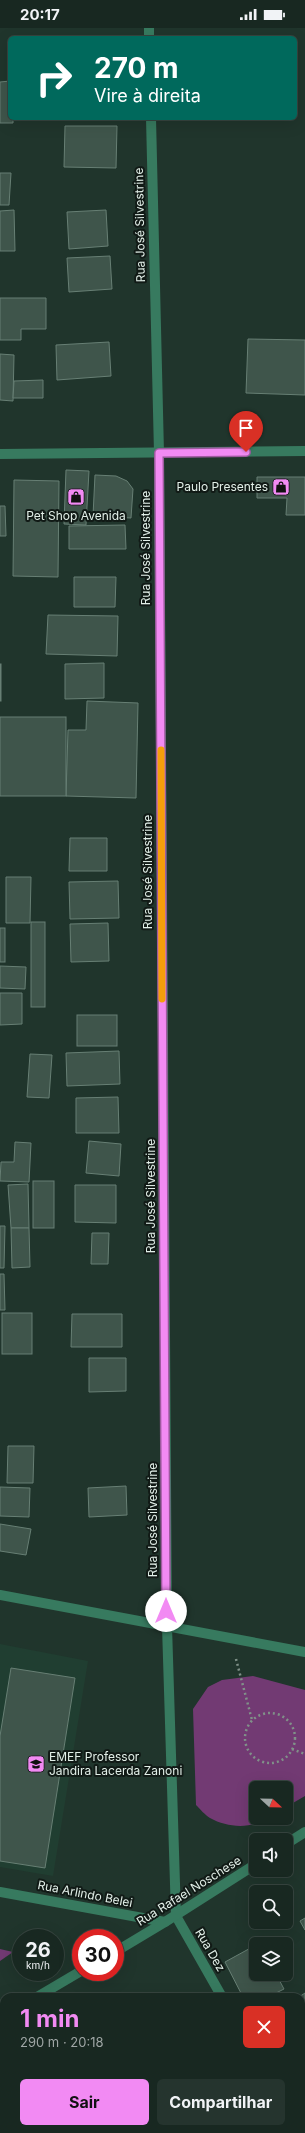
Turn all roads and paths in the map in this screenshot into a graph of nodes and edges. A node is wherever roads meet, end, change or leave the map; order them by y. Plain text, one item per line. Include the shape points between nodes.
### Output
1 (151, 120) edge
2 (305, 451) edge
3 (159, 453) junction
4 (0, 454) edge
5 (0, 1595) edge
6 (166, 1626) junction
7 (230, 1638) junction
8 (305, 1652) edge
9 (252, 1720) junction
10 (292, 1749) junction
11 (305, 1754) edge
12 (305, 1832) edge
13 (293, 1840) edge
14 (249, 1869) edge
15 (0, 1892) edge
16 (176, 1916) junction
17 (165, 1922) junction
18 (124, 1947) edge
19 (72, 1976) edge
20 (44, 1993) edge
21 (220, 1993) edge

1 - 3 street, Rua José Silvestrine
2 - 3 street
3 - 4 street
3 - 6 street, Rua José Silvestrine
5 - 6 street
6 - 7 street
6 - 16 street, Rua José Silvestrine
7 - 8 street
7 - 9 path
9 - 10 path via 266,1713 282,1715 288,1720 295,1734
9 - 10 path via 246,1735 246,1744 249,1752 256,1758 272,1763 287,1756
10 - 11 path
12 - 13 street
14 - 16 street, Rua Rafael Noschese
15 - 17 street, Rua Arlindo Belei
16 - 17 street, Rua Rafael Noschese
16 - 21 street, Rua Dez
17 - 18 street, Rua Rafael Noschese
19 - 20 street

